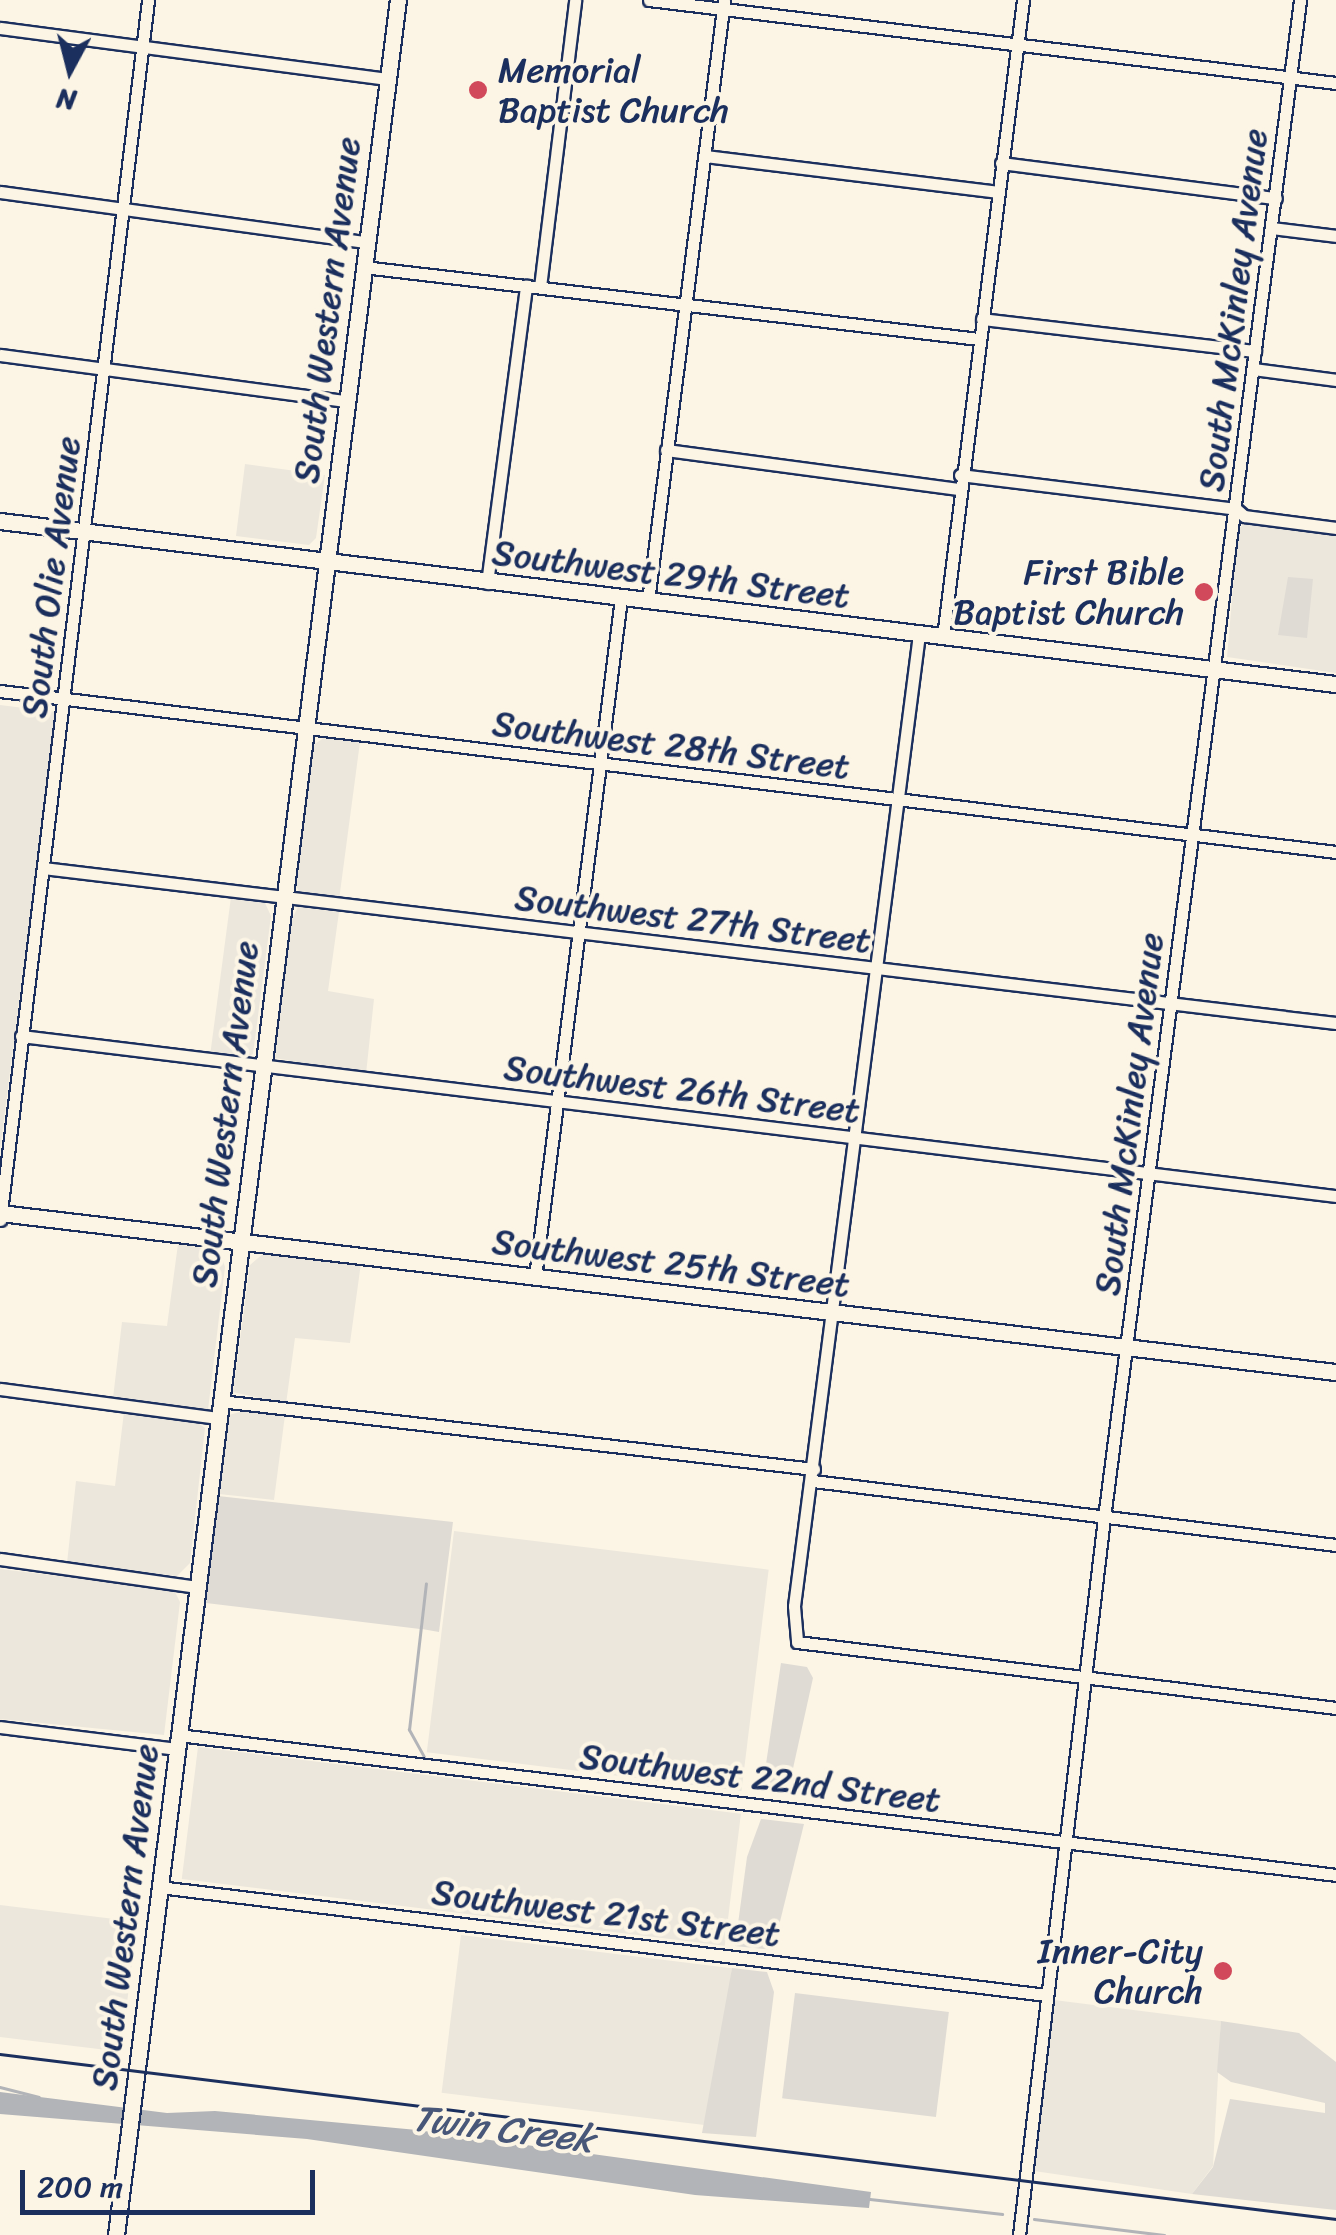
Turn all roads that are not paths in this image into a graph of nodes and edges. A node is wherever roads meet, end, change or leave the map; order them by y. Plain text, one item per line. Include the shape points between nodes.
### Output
1 (148, 0) edge
2 (398, 0) edge
3 (575, 0) edge
4 (648, 0) edge
5 (1023, 0) edge
6 (1300, 0) edge
7 (723, 5) edge
8 (0, 28) edge
9 (1018, 44) junction
10 (142, 45) junction
11 (1291, 78) junction
12 (388, 79) junction
13 (1336, 83) edge
14 (704, 156) junction
15 (1001, 164) junction
16 (0, 192) edge
17 (997, 192) junction
18 (1276, 198) junction
19 (124, 208) junction
20 (1271, 228) junction
21 (1336, 236) edge
22 (366, 242) junction
23 (363, 267) junction
24 (533, 286) junction
25 (684, 304) junction
26 (982, 319) junction
27 (979, 339) junction
28 (1255, 350) junction
29 (0, 355) edge
30 (104, 367) junction
31 (1252, 370) junction
32 (1336, 380) edge
33 (346, 401) junction
34 (666, 450) junction
35 (960, 482) junction
36 (1236, 509) junction
37 (0, 521) edge
38 (1336, 528) edge
39 (85, 532) junction
40 (325, 562) junction
41 (487, 583) junction
42 (621, 598) junction
43 (648, 602) junction
44 (919, 634) junction
45 (942, 637) junction
46 (1216, 670) junction
47 (1336, 684) edge
48 (0, 690) edge
49 (64, 699) junction
50 (304, 728) junction
51 (600, 764) junction
52 (899, 800) junction
53 (1192, 834) junction
54 (1336, 852) edge
55 (43, 868) junction
56 (282, 898) junction
57 (576, 933) junction
58 (875, 967) junction
59 (1171, 1004) junction
60 (1336, 1023) edge
61 (21, 1036) junction
62 (261, 1068) junction
63 (556, 1101) junction
64 (854, 1137) junction
65 (1150, 1174) junction
66 (1336, 1196) edge
67 (0, 1216) edge
68 (239, 1243) junction
69 (534, 1277) junction
70 (834, 1312) junction
71 (1126, 1347) junction
72 (1336, 1372) edge
73 (0, 1389) edge
74 (219, 1410) junction
75 (814, 1475) junction
76 (1104, 1518) junction
77 (1336, 1545) edge
78 (0, 1560) edge
79 (197, 1586) junction
80 (1085, 1677) junction
81 (1336, 1708) edge
82 (0, 1726) edge
83 (177, 1742) junction
84 (1065, 1841) junction
85 (1336, 1875) edge
86 (159, 1887) junction
87 (1046, 1995) junction
88 (116, 2235) edge
89 (1018, 2235) edge

1 - 10 street, South Olie Avenue
2 - 12 main road, South Western Avenue
3 - 24 street
4 - 7 street
5 - 9 street
6 - 11 street, South McKinley Avenue
7 - 9 street
7 - 14 street
8 - 10 street
9 - 11 street
9 - 15 street
10 - 12 street
10 - 19 street, South Olie Avenue
11 - 13 street
11 - 18 street, South McKinley Avenue
12 - 22 main road, South Western Avenue
14 - 17 street
14 - 25 street
15 - 17 street
15 - 18 street
16 - 19 street
17 - 26 street
18 - 20 street, South McKinley Avenue
19 - 22 street
19 - 30 street, South Olie Avenue
20 - 21 street
20 - 28 street, South McKinley Avenue
22 - 23 main road, South Western Avenue
23 - 24 street
23 - 33 main road, South Western Avenue
24 - 25 street
24 - 41 street
25 - 27 street
25 - 34 street
26 - 27 street
26 - 28 street
27 - 35 street
28 - 31 street, South McKinley Avenue
29 - 30 street
30 - 33 street
30 - 39 street, South Olie Avenue
31 - 32 street
31 - 36 street, South McKinley Avenue
33 - 40 main road, South Western Avenue
34 - 35 street
34 - 43 street
35 - 36 street
35 - 45 street
36 - 38 street via 1244,516
36 - 46 street, South McKinley Avenue
37 - 39 main road, Southwest 29th Street
39 - 40 main road, Southwest 29th Street
39 - 49 street, South Olie Avenue
40 - 41 main road, Southwest 29th Street
40 - 50 main road, South Western Avenue
41 - 42 main road, Southwest 29th Street
42 - 43 main road, Southwest 29th Street
42 - 51 street
43 - 44 main road, Southwest 29th Street
44 - 45 main road, Southwest 29th Street
44 - 52 street
45 - 46 main road, Southwest 29th Street
46 - 47 main road, Southwest 29th Street
46 - 53 street, South McKinley Avenue
48 - 49 street, Southwest 28th Street
49 - 50 street, Southwest 28th Street
49 - 55 street, South Olie Avenue
50 - 51 street, Southwest 28th Street
50 - 56 main road, South Western Avenue
51 - 52 street, Southwest 28th Street
51 - 57 street
52 - 53 street, Southwest 28th Street
52 - 58 street
53 - 54 street, Southwest 28th Street
53 - 59 street, South McKinley Avenue
55 - 56 street, Southwest 27th Street
55 - 61 street, South Olie Avenue
56 - 57 street, Southwest 27th Street
56 - 62 main road, South Western Avenue
57 - 58 street, Southwest 27th Street
57 - 63 street
58 - 59 street, Southwest 27th Street
58 - 64 street
59 - 60 street, Southwest 27th Street
59 - 65 street, South McKinley Avenue
61 - 62 street, Southwest 26th Street
61 - 67 street, South Olie Avenue
62 - 63 street, Southwest 26th Street
62 - 68 main road, South Western Avenue
63 - 64 street, Southwest 26th Street
63 - 69 street
64 - 65 street, Southwest 26th Street
64 - 70 street
65 - 66 street, Southwest 26th Street
65 - 71 street, South McKinley Avenue
67 - 68 main road, Southwest 25th Street
68 - 69 main road, Southwest 25th Street
68 - 74 main road, South Western Avenue
69 - 70 main road, Southwest 25th Street
70 - 71 main road, Southwest 25th Street
70 - 75 street
71 - 72 main road, Southwest 25th Street
71 - 76 street, South McKinley Avenue
73 - 74 street
74 - 75 street
74 - 79 main road, South Western Avenue
75 - 76 street
75 - 80 street via 794,1606 797,1642
76 - 77 street
76 - 80 street, South McKinley Avenue
78 - 79 street
79 - 83 main road, South Western Avenue
80 - 81 street
80 - 84 street, South McKinley Avenue
82 - 83 street, Southwest 22nd Street
83 - 84 street, Southwest 22nd Street
83 - 86 main road, South Western Avenue
84 - 85 street, Southwest 22nd Street
84 - 87 street, South McKinley Avenue
86 - 87 street, Southwest 21st Street
86 - 88 main road, South Western Avenue
87 - 89 street, South McKinley Avenue

